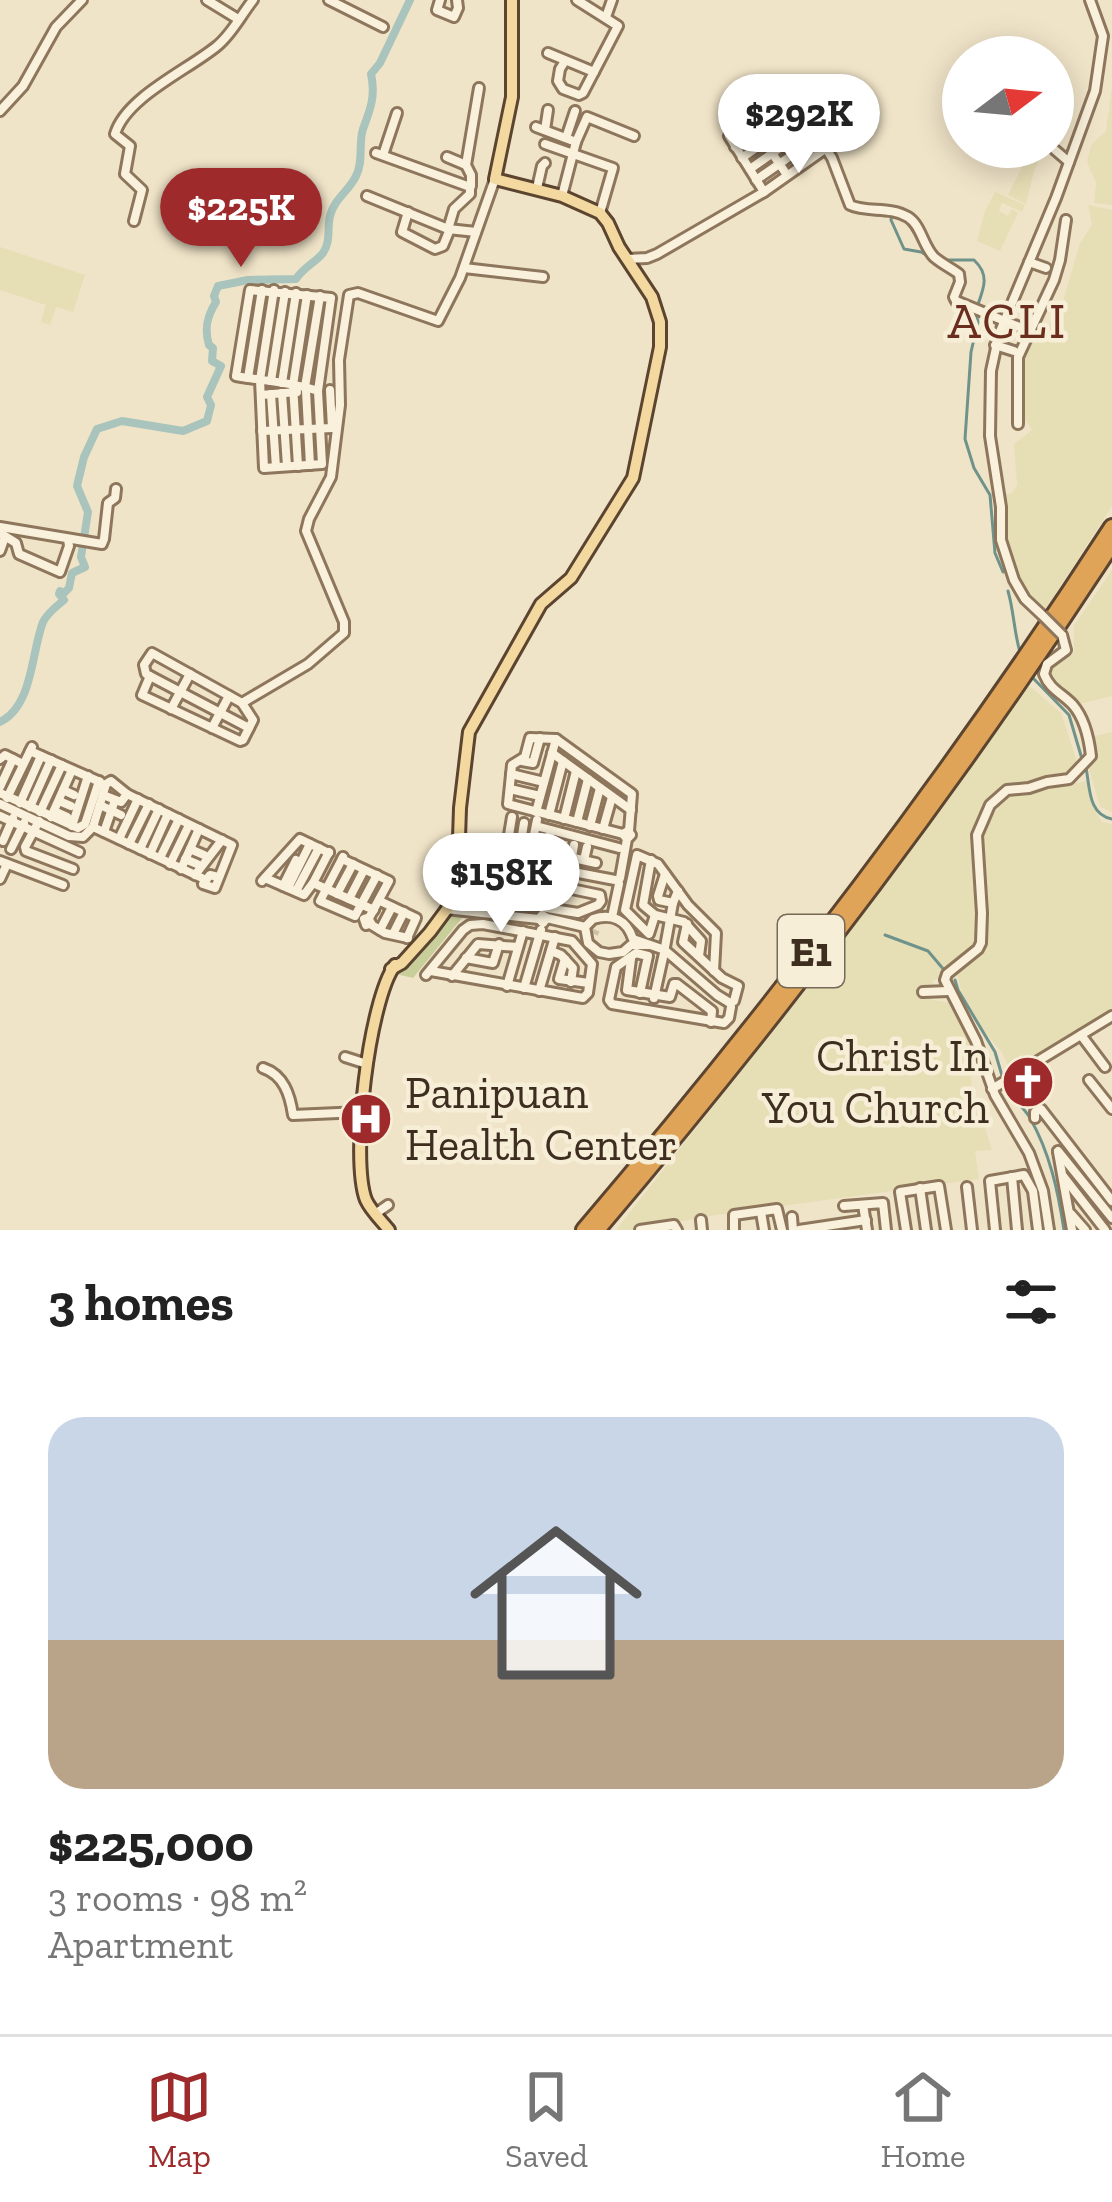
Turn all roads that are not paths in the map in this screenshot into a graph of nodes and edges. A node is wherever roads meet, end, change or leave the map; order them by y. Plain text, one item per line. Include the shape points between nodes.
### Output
1 (82, 0) edge
2 (207, 0) edge
3 (253, 0) edge
4 (329, 0) edge
5 (440, 0) edge
6 (457, 0) edge
7 (512, 0) edge
8 (577, 0) edge
9 (612, 0) edge
10 (1090, 0) edge
11 (606, 17) junction
12 (238, 19) junction
13 (383, 27) dead end
14 (1108, 35) edge
15 (548, 53) dead end
16 (565, 62) junction
17 (594, 72) junction
18 (479, 88) dead end
19 (797, 104) junction
20 (548, 110) dead end
21 (765, 110) junction
22 (0, 111) edge
23 (575, 111) dead end
24 (397, 112) dead end
25 (804, 114) junction
26 (772, 121) junction
27 (811, 126) junction
28 (757, 131) junction
29 (780, 132) junction
30 (634, 136) dead end
31 (818, 137) junction
32 (571, 140) junction
33 (764, 142) junction
34 (788, 142) junction
35 (545, 144) dead end
36 (735, 147) junction
37 (825, 149) junction
38 (1074, 151) edge
39 (772, 153) junction
40 (573, 154) junction
41 (447, 157) dead end
42 (742, 158) junction
43 (779, 163) junction
44 (545, 164) dead end
45 (466, 165) junction
46 (1068, 168) edge
47 (750, 169) junction
48 (787, 175) junction
49 (495, 179) junction
50 (756, 180) junction
51 (471, 188) junction
52 (537, 188) junction
53 (764, 192) junction
54 (367, 196) dead end
55 (562, 196) junction
56 (408, 212) junction
57 (600, 213) junction
58 (1066, 220) dead end
59 (134, 221) dead end
60 (450, 229) junction
61 (476, 232) junction
62 (627, 259) junction
63 (1029, 262) junction
64 (464, 268) junction
65 (1046, 268) dead end
66 (543, 277) dead end
67 (274, 290) junction
68 (296, 293) junction
69 (320, 296) junction
70 (331, 298) junction
71 (347, 302) junction
72 (252, 310) junction
73 (270, 313) junction
74 (287, 316) junction
75 (304, 319) junction
76 (316, 320) junction
77 (1004, 321) junction
78 (328, 322) junction
79 (1028, 331) junction
80 (242, 343) junction
81 (253, 344) junction
82 (995, 345) junction
83 (265, 346) junction
84 (282, 348) junction
85 (299, 351) junction
86 (1014, 351) dead end
87 (311, 353) junction
88 (323, 355) junction
89 (248, 378) junction
90 (277, 388) junction
91 (305, 389) junction
92 (335, 390) junction
93 (318, 391) junction
94 (1018, 424) dead end
95 (320, 428) junction
96 (308, 429) junction
97 (279, 430) junction
98 (296, 430) junction
99 (262, 431) junction
100 (310, 465) junction
101 (298, 466) junction
102 (281, 467) junction
103 (116, 489) dead end
104 (1112, 527) edge
105 (2, 533) edge
106 (68, 538) junction
107 (1112, 544) edge
108 (0, 551) edge
109 (1028, 660) junction
110 (190, 674) junction
111 (150, 676) junction
112 (181, 692) junction
113 (229, 696) junction
114 (242, 703) junction
115 (171, 709) junction
116 (220, 712) junction
117 (212, 728) junction
118 (249, 728) junction
119 (556, 739) junction
120 (552, 753) junction
121 (46, 758) junction
122 (0, 759) edge
123 (13, 759) junction
124 (563, 761) junction
125 (23, 764) junction
126 (62, 765) junction
127 (576, 771) junction
128 (511, 774) junction
129 (70, 775) junction
130 (88, 776) junction
131 (588, 779) junction
132 (544, 782) junction
133 (78, 784) dead end
134 (103, 787) junction
135 (600, 788) junction
136 (510, 789) junction
137 (63, 790) junction
138 (127, 794) junction
139 (540, 796) junction
140 (612, 797) junction
141 (138, 799) junction
142 (59, 801) junction
143 (148, 804) junction
144 (113, 805) junction
145 (12, 806) edge
146 (100, 806) junction
147 (631, 810) junction
148 (164, 812) junction
149 (549, 815) junction
150 (0, 817) edge
151 (102, 819) junction
152 (179, 819) junction
153 (564, 819) junction
154 (533, 821) junction
155 (38, 822) junction
156 (578, 822) junction
157 (590, 826) junction
158 (93, 827) junction
159 (60, 828) junction
160 (199, 829) junction
161 (603, 829) junction
162 (551, 831) junction
163 (104, 832) junction
164 (563, 834) junction
165 (627, 835) junction
166 (44, 836) junction
167 (1, 840) edge
168 (124, 842) junction
169 (600, 843) junction
170 (574, 844) dead end
171 (508, 845) junction
172 (226, 848) junction
173 (586, 848) dead end
174 (619, 848) dead end
175 (150, 854) junction
176 (188, 854) junction
177 (204, 854) dead end
178 (285, 854) junction
179 (35, 855) junction
180 (572, 857) junction
181 (46, 859) junction
182 (584, 860) junction
183 (651, 860) junction
184 (4, 862) edge
185 (596, 862) junction
186 (170, 864) junction
187 (196, 864) dead end
188 (352, 864) junction
189 (528, 864) junction
190 (559, 865) junction
191 (66, 866) junction
192 (306, 866) junction
193 (542, 867) junction
194 (181, 869) junction
195 (364, 870) junction
196 (664, 874) junction
197 (377, 875) junction
198 (1, 876) edge
199 (594, 877) junction
200 (618, 881) junction
201 (200, 882) junction
202 (313, 883) junction
203 (63, 885) dead end
204 (289, 888) junction
205 (325, 889) junction
206 (678, 891) junction
207 (583, 892) junction
208 (337, 894) junction
209 (349, 899) junction
210 (674, 903) junction
211 (361, 904) junction
212 (451, 906) junction
213 (392, 907) junction
214 (404, 912) junction
215 (373, 913) junction
216 (578, 913) junction
217 (655, 915) junction
218 (612, 917) junction
219 (670, 918) junction
220 (543, 919) junction
221 (687, 924) junction
222 (380, 930) junction
223 (523, 931) junction
224 (590, 931) junction
225 (393, 934) junction
226 (555, 937) junction
227 (414, 942) junction
228 (500, 944) junction
229 (518, 947) junction
230 (633, 948) junction
231 (664, 950) junction
232 (551, 952) junction
233 (700, 956) junction
234 (466, 958) junction
235 (714, 970) junction
236 (452, 976) junction
237 (589, 983) junction
238 (507, 986) junction
239 (524, 988) junction
240 (539, 991) junction
241 (948, 991) junction
242 (923, 992) dead end
243 (640, 993) junction
244 (655, 995) junction
245 (735, 1005) junction
246 (652, 1010) junction
247 (1112, 1016) edge
248 (711, 1022) junction
249 (1081, 1035) junction
250 (345, 1057) dead end
251 (367, 1064) junction
252 (1105, 1066) dead end
253 (263, 1068) dead end
254 (1089, 1080) dead end
255 (992, 1089) junction
256 (1112, 1109) edge
257 (361, 1112) junction
258 (1035, 1118) dead end
259 (1063, 1175) junction
260 (1012, 1177) junction
261 (967, 1186) dead end
262 (920, 1188) junction
263 (1112, 1202) edge
264 (388, 1205) dead end
265 (862, 1205) junction
266 (844, 1206) dead end
267 (761, 1212) junction
268 (748, 1213) junction
269 (1070, 1213) junction
270 (375, 1214) junction
271 (792, 1217) dead end
272 (1112, 1218) edge
273 (866, 1225) edge
274 (389, 1230) edge
275 (584, 1230) edge
276 (597, 1230) edge
277 (640, 1230) edge
278 (677, 1230) edge
279 (734, 1230) edge
280 (750, 1230) edge
281 (764, 1230) edge
282 (782, 1230) edge
283 (796, 1230) edge
284 (886, 1230) edge
285 (906, 1230) edge
286 (926, 1230) edge
287 (946, 1230) edge
288 (972, 1230) edge
289 (995, 1230) edge
290 (1017, 1230) edge
291 (1038, 1230) edge
292 (1049, 1230) edge
293 (1072, 1230) edge
294 (1085, 1230) edge
295 (1105, 1230) edge

1 - 22 street
2 - 12 street
3 - 12 street
4 - 13 street
5 - 6 street via 437,10 454,17
7 - 49 main road via 520,55
8 - 11 street
9 - 11 street
10 - 14 street
11 - 17 street via 618,26
12 - 59 street via 115,130 130,146 126,176 142,190
14 - 38 street
15 - 16 street
16 - 17 street
16 - 17 street via 557,80 571,92 583,93
18 - 45 street
19 - 21 street via 790,92
19 - 25 street
19 - 26 street
20 - 32 street via 540,129
21 - 26 street
21 - 36 street via 729,135
23 - 32 street
24 - 51 street via 379,154
25 - 27 street
25 - 29 street
26 - 28 street
26 - 29 street
27 - 31 street
27 - 34 street
28 - 33 street
28 - 36 street
29 - 34 street
30 - 32 street via 587,117
31 - 37 street
31 - 43 street
32 - 40 street
33 - 39 street
33 - 42 street
34 - 39 street
35 - 40 street
36 - 42 street
37 - 48 street
37 - 77 street via 850,205 914,219 931,254 959,274 956,301
39 - 43 street
39 - 47 street
40 - 55 street
40 - 57 street via 613,168
41 - 45 street
42 - 47 street
43 - 48 street
43 - 50 street
44 - 52 street
45 - 51 street
46 - 63 street
47 - 50 street
48 - 53 street
49 - 52 main road
49 - 61 street
50 - 53 street
51 - 60 street via 454,208
52 - 55 main road
53 - 62 street via 657,254
54 - 56 street
55 - 57 main road
56 - 60 street
56 - 60 street via 402,232 435,249
57 - 62 main road
58 - 79 street via 1054,280
60 - 61 street
61 - 64 street
62 - 212 main road via 649,290 660,326 637,464 474,719
63 - 65 street
63 - 77 street
64 - 66 street
64 - 71 street via 437,321 355,292
67 - 68 street
67 - 72 street via 250,290
67 - 73 street
68 - 69 street
68 - 74 street
68 - 75 street
69 - 70 street
69 - 76 street
70 - 71 street
70 - 78 street
71 - 92 street
72 - 73 street
72 - 80 street
72 - 81 street
73 - 74 street
73 - 83 street
74 - 75 street
74 - 84 street
75 - 76 street
75 - 85 street
76 - 78 street
76 - 87 street
77 - 79 street
77 - 82 street
78 - 88 street
79 - 94 street via 1016,366
80 - 81 street
80 - 89 street via 236,376
81 - 83 street
81 - 89 street
82 - 86 street
82 - 241 street, bridge via 990,436 1000,540 1025,599 1062,635 1066,650 1044,674 1080,716 1091,756 1066,780 1003,791 985,812 976,846 982,938 946,974
83 - 84 street
83 - 90 street
84 - 85 street
84 - 90 street
85 - 87 street
85 - 90 street
87 - 88 street
87 - 91 street
88 - 93 street
89 - 90 street
90 - 91 street
90 - 97 street
90 - 98 street
90 - 99 street
91 - 93 street
91 - 96 street
92 - 93 street
92 - 95 street via 332,428
92 - 114 street via 331,477 306,531 344,633
93 - 95 street
95 - 96 street
95 - 100 street via 322,464
96 - 98 street
96 - 100 street
97 - 98 street
97 - 99 street
97 - 102 street
98 - 101 street
99 - 102 street via 264,468
100 - 101 street
101 - 102 street
103 - 106 street via 104,542
104 - 109 highway, E1
105 - 106 street
105 - 106 street via 17,554 60,572
105 - 108 street
107 - 109 highway, E1
109 - 275 highway, E1 via 788,981
109 - 276 highway, E1 via 795,987
110 - 111 street via 151,653 144,668
110 - 112 street
110 - 113 street
111 - 112 street
111 - 115 street via 142,695
112 - 115 street
112 - 116 street
113 - 114 street
113 - 116 street
114 - 118 street via 253,720
115 - 117 street
116 - 117 street
116 - 118 street
117 - 118 street via 240,741
119 - 120 street
119 - 128 street via 530,738
119 - 147 street via 632,794
120 - 124 street
120 - 132 street
121 - 125 street via 31,748
121 - 126 street
121 - 145 street
122 - 123 street
123 - 125 street
123 - 145 street
124 - 127 street
124 - 149 street
125 - 145 street
126 - 129 street
126 - 155 street
127 - 131 street
127 - 153 street
128 - 132 street
128 - 136 street
129 - 130 street
129 - 133 street
129 - 137 street
130 - 134 street
130 - 159 street
131 - 135 street
131 - 156 street
132 - 139 street
134 - 138 street via 111,781
134 - 144 street
134 - 146 street
134 - 159 street via 85,824
135 - 140 street
135 - 157 street
136 - 139 street
136 - 154 street via 509,805
137 - 142 street
137 - 142 street via 73,801
138 - 141 street
138 - 144 street
139 - 154 street
140 - 147 street
140 - 161 street
141 - 143 street
141 - 168 street
142 - 159 street
143 - 148 street
143 - 168 street
144 - 146 street
144 - 151 street
144 - 151 street via 119,820
145 - 150 street
145 - 155 street
145 - 167 street
145 - 167 street via 12,847
146 - 151 street
147 - 165 street
148 - 152 street
148 - 175 street
149 - 153 street
149 - 154 street
151 - 158 street
151 - 163 street
152 - 160 street
152 - 175 street
153 - 156 street
154 - 162 street
154 - 171 street via 522,848
154 - 171 street via 512,818
154 - 189 street
155 - 159 street
155 - 166 street
155 - 179 street via 26,849
156 - 157 street
157 - 161 street
158 - 159 street via 82,837
158 - 163 street
159 - 166 street
159 - 181 street
159 - 191 street
159 - 191 street via 78,849
160 - 172 street
160 - 176 street
160 - 186 street
161 - 165 street
162 - 164 street
162 - 193 street
163 - 168 street
164 - 169 street
164 - 190 street
165 - 200 street
166 - 179 street
168 - 175 street
169 - 174 street
169 - 185 street
170 - 180 street
171 - 189 street via 502,858
172 - 201 street
172 - 201 street via 217,885 210,875
173 - 182 street
175 - 186 street
176 - 177 street
176 - 187 street
176 - 194 street
178 - 192 street
178 - 192 street via 301,838 322,849
178 - 204 street via 263,880
179 - 181 street
180 - 182 street
180 - 190 street
181 - 191 street
182 - 185 street
183 - 196 street
183 - 217 street via 643,903
183 - 217 street via 635,856 625,910 649,934
184 - 198 street
184 - 203 street
185 - 199 street
186 - 194 street
188 - 195 street
188 - 205 street via 342,858
188 - 208 street
189 - 193 street
190 - 193 street
190 - 199 street
192 - 202 street
192 - 204 street
192 - 204 street
194 - 201 street
195 - 197 street
195 - 209 street
196 - 206 street
196 - 210 street via 658,898
197 - 211 street
197 - 215 street via 389,881
199 - 200 street
200 - 218 street
202 - 204 street via 305,895
202 - 205 street
205 - 208 street
205 - 211 street via 319,901 337,909 355,916
206 - 210 street
206 - 235 street via 717,934
207 - 216 street
207 - 216 street via 601,902
207 - 220 street via 483,872 478,896 533,901
208 - 209 street
209 - 211 street
210 - 219 street
211 - 215 street
212 - 220 street
212 - 227 main road
213 - 214 street
213 - 215 street
213 - 222 street
214 - 225 street
214 - 227 street via 416,919
215 - 222 street
216 - 220 street
217 - 219 street
218 - 224 street via 593,919
218 - 230 street via 627,926
219 - 221 street
219 - 231 street
220 - 223 street
220 - 224 street
220 - 226 street
220 - 239 street
221 - 233 street via 701,940
221 - 233 street via 682,942
222 - 225 street
223 - 229 street
223 - 236 street via 483,924 463,930 429,973
224 - 230 street via 587,943 599,952
225 - 227 street
226 - 232 street
226 - 237 street via 572,941 591,962
227 - 251 main road via 384,983
228 - 229 street
228 - 234 street via 478,944
228 - 234 street via 493,963
229 - 238 street
230 - 231 street
230 - 243 street via 648,956
230 - 243 street via 626,989
230 - 246 street via 616,967 609,1003
231 - 244 street
231 - 245 street
232 - 237 street via 573,968 572,982
232 - 240 street
233 - 235 street
234 - 236 street
235 - 245 street via 738,986
236 - 238 street
237 - 240 street via 583,998
238 - 239 street
239 - 240 street
241 - 242 street
241 - 255 street
243 - 244 street
244 - 246 street
244 - 248 street via 670,998 675,983 687,1001 712,1012
245 - 248 street via 726,1022
246 - 248 street
247 - 249 street
249 - 252 street
249 - 255 street
250 - 251 street
251 - 257 main road
253 - 257 street via 282,1082 293,1115
254 - 256 street
255 - 292 street via 1029,1153
257 - 270 main road via 363,1186
258 - 263 street via 1041,1109
259 - 269 street
259 - 272 street via 1058,1151
259 - 295 street
260 - 289 street via 989,1181
260 - 290 street
260 - 291 street via 1024,1175 1032,1189
261 - 288 street
262 - 285 street via 900,1192
262 - 286 street
262 - 287 street via 941,1189
264 - 270 street
265 - 266 street
265 - 273 street
265 - 284 street via 883,1203
267 - 268 street
267 - 281 street
267 - 282 street via 778,1209
268 - 279 street via 733,1216
268 - 280 street
269 - 293 street
269 - 294 street
270 - 274 main road
271 - 283 street
273 - 283 street
277 - 278 street

